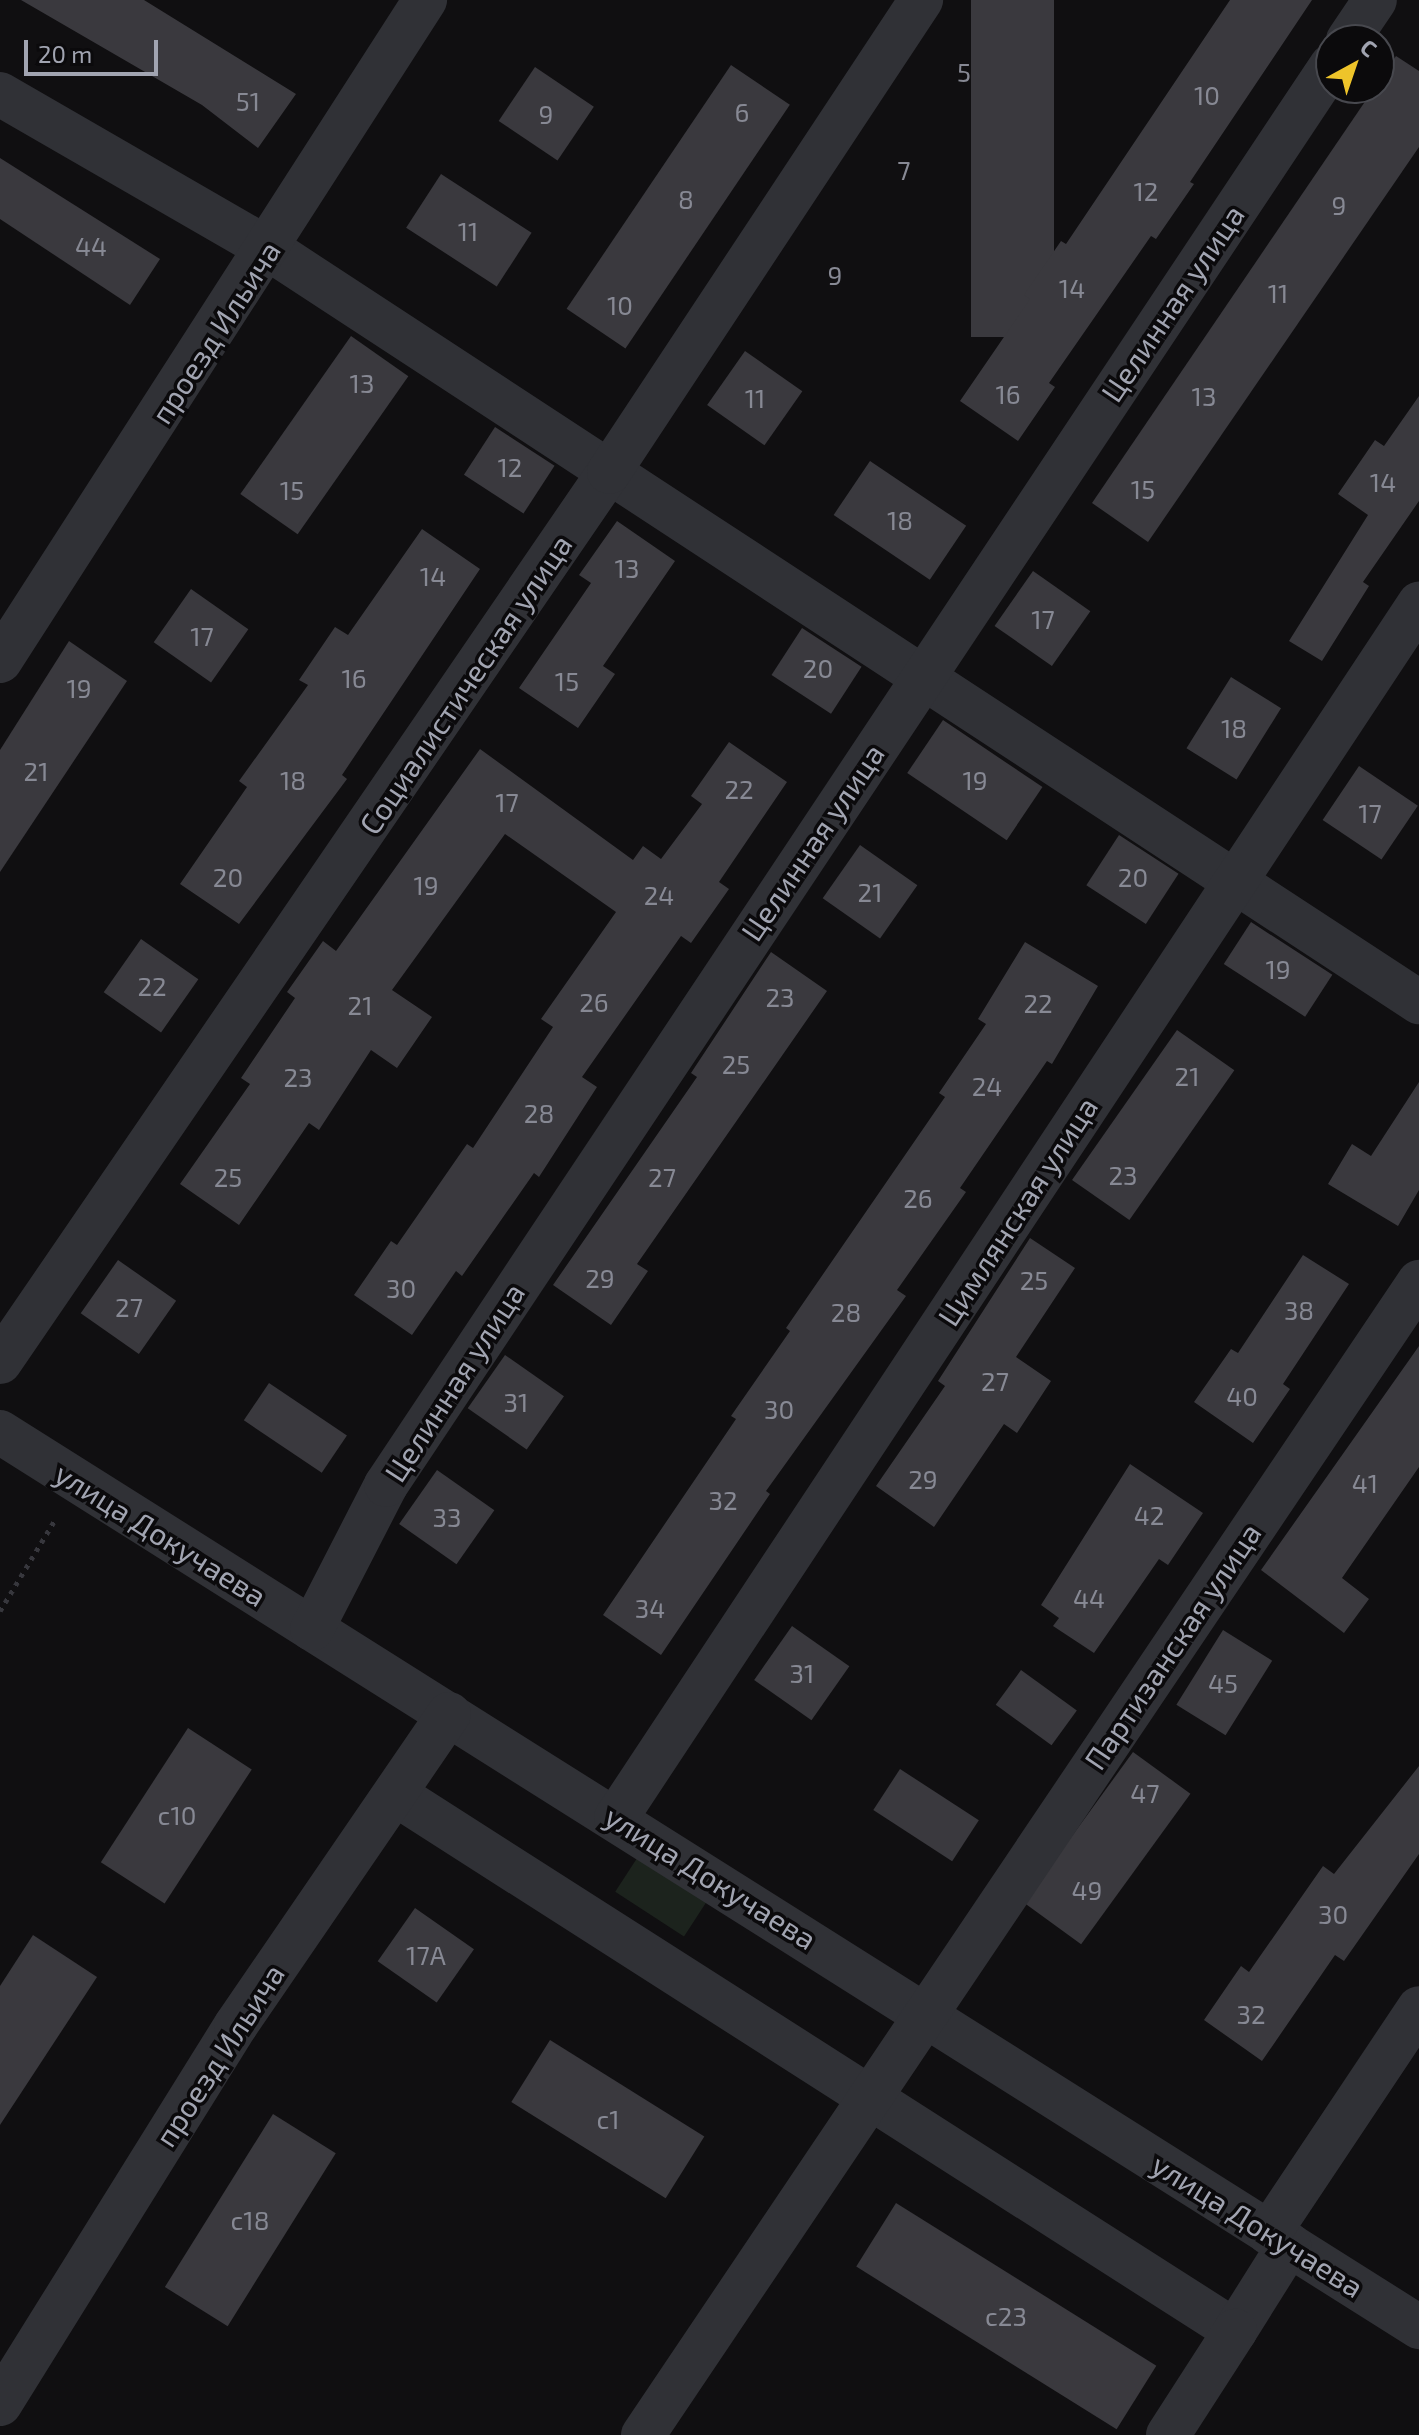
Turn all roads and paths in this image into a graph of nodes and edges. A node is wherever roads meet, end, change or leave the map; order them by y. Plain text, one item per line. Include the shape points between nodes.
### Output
1 (425, 0) edge
2 (921, 0) edge
3 (1375, 0) edge
4 (1359, 24) edge
5 (1315, 90) edge
6 (0, 94) edge
7 (269, 249) junction
8 (609, 472) junction
9 (1419, 604) edge
10 (0, 661) edge
11 (922, 676) junction
12 (1235, 881) junction
13 (1419, 1002) edge
14 (1419, 1282) edge
15 (0, 1362) edge
16 (0, 1432) edge
17 (78, 1481) junction
18 (0, 1611) edge
19 (312, 1629) junction
20 (449, 1714) junction
21 (395, 1794) junction
22 (616, 1818) junction
23 (1419, 2008) edge
24 (925, 2011) junction
25 (869, 2095) junction
26 (1279, 2239) junction
27 (1419, 2327) edge
28 (1235, 2331) junction
29 (0, 2404) edge
30 (643, 2435) edge
31 (1168, 2435) edge

1 - 7 street, проезд Ильича
2 - 8 street, Социалистическая улица
3 - 4 street
5 - 11 street, Целинная улица
6 - 7 street
7 - 8 street
7 - 10 street, проезд Ильича
8 - 11 street
8 - 15 street, Социалистическая улица
9 - 12 street, Цимлянская улица
11 - 12 street
11 - 19 street, Целинная улица via 386,1485
12 - 13 street
12 - 22 street, Цимлянская улица
14 - 24 street, Партизанская улица
16 - 17 street, улица Докучаева
17 - 18 path
17 - 19 street, улица Докучаева
19 - 20 street, улица Докучаева
20 - 21 street, проезд Ильича
20 - 22 street, улица Докучаева
21 - 25 street
21 - 29 street, проезд Ильича via 236,2025
22 - 24 street, улица Докучаева
23 - 26 street
24 - 25 street
24 - 26 street, улица Докучаева
25 - 28 street
25 - 30 street
26 - 27 street, улица Докучаева
26 - 28 street
28 - 31 street

